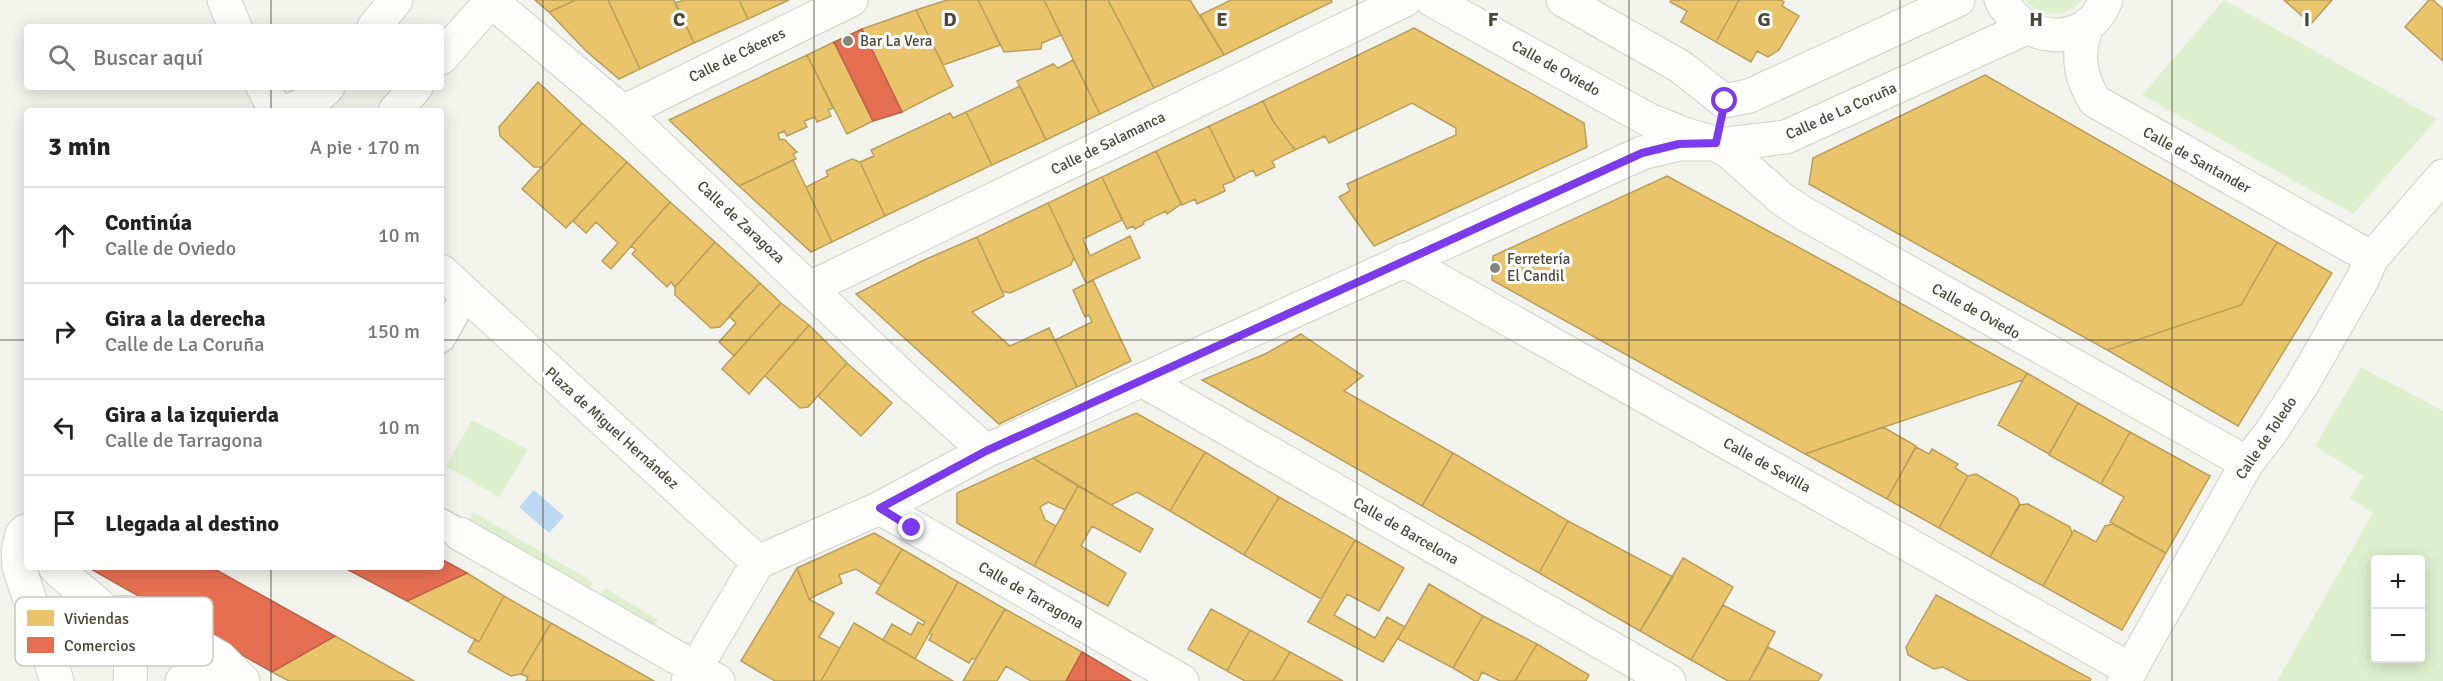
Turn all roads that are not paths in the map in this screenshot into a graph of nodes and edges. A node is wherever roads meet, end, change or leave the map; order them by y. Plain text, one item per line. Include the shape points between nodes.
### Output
1 (224, 0) edge
2 (396, 0) edge
3 (490, 0) edge
4 (851, 0) edge
5 (1405, 0) edge
6 (1432, 0) edge
7 (1563, 0) edge
8 (1958, 0) edge
9 (2001, 0) edge
10 (2097, 12) edge
11 (234, 24) edge
12 (377, 24) edge
13 (2026, 28) junction
14 (444, 54) edge
15 (265, 90) edge
16 (326, 90) edge
17 (413, 90) edge
18 (1725, 101) junction
19 (274, 108) edge
20 (295, 108) edge
21 (398, 108) edge
22 (623, 112) junction
23 (1716, 143) junction
24 (2443, 176) edge
25 (2372, 258) junction
26 (1403, 260) junction
27 (444, 275) edge
28 (810, 288) junction
29 (466, 294) junction
30 (444, 333) edge
31 (1142, 380) junction
32 (986, 451) junction
33 (2247, 463) junction
34 (880, 508) junction
35 (451, 528) edge
36 (24, 532) edge
37 (758, 562) junction
38 (58, 570) edge
39 (29, 597) edge
40 (88, 597) edge
41 (213, 654) edge
42 (131, 666) edge
43 (2127, 675) edge
44 (700, 677) edge
45 (130, 681) edge
46 (182, 681) edge
47 (222, 681) edge
48 (243, 681) edge
49 (1182, 681) edge
50 (1669, 681) edge

1 - 11 street
2 - 12 street
3 - 14 street
3 - 22 street, Calle de Zaragoza
4 - 22 street, Calle de Cáceres
5 - 28 street, Calle de Salamanca
6 - 23 street, Calle de Oviedo via 1648,120
7 - 18 street via 1682,67
8 - 18 street via 1749,96
9 - 13 street
10 - 13 street via 2064,35 2051,36
10 - 25 street, Calle de Santander via 2081,43 2085,85 2095,101
13 - 23 street, Calle de La Coruña via 1786,137
15 - 19 street
16 - 20 street
17 - 21 street
18 - 23 street
22 - 28 street, Calle de Zaragoza
23 - 26 street, Calle de La Coruña via 1679,144 1642,153
23 - 33 street, Calle de Oviedo via 1803,213
24 - 25 street, Calle de Toledo
25 - 33 street, Calle de Toledo via 2303,383
26 - 31 street, Calle de La Coruña
26 - 43 street, Calle de Sevilla
27 - 29 street, Plaza de Miguel Hernández
28 - 32 street, Calle de Zaragoza
29 - 30 street
29 - 37 street, Plaza de Miguel Hernández
31 - 32 street, Calle de La Coruña
31 - 50 street, Calle de Barcelona
32 - 34 street, Calle de La Coruña
33 - 43 street, Calle de Toledo
34 - 37 street, Calle de La Coruña
34 - 49 street, Calle de Tarragona
35 - 44 street
36 - 39 street via 18,551 19,567
37 - 44 street
38 - 40 street
41 - 48 street
42 - 45 street
46 - 47 street

